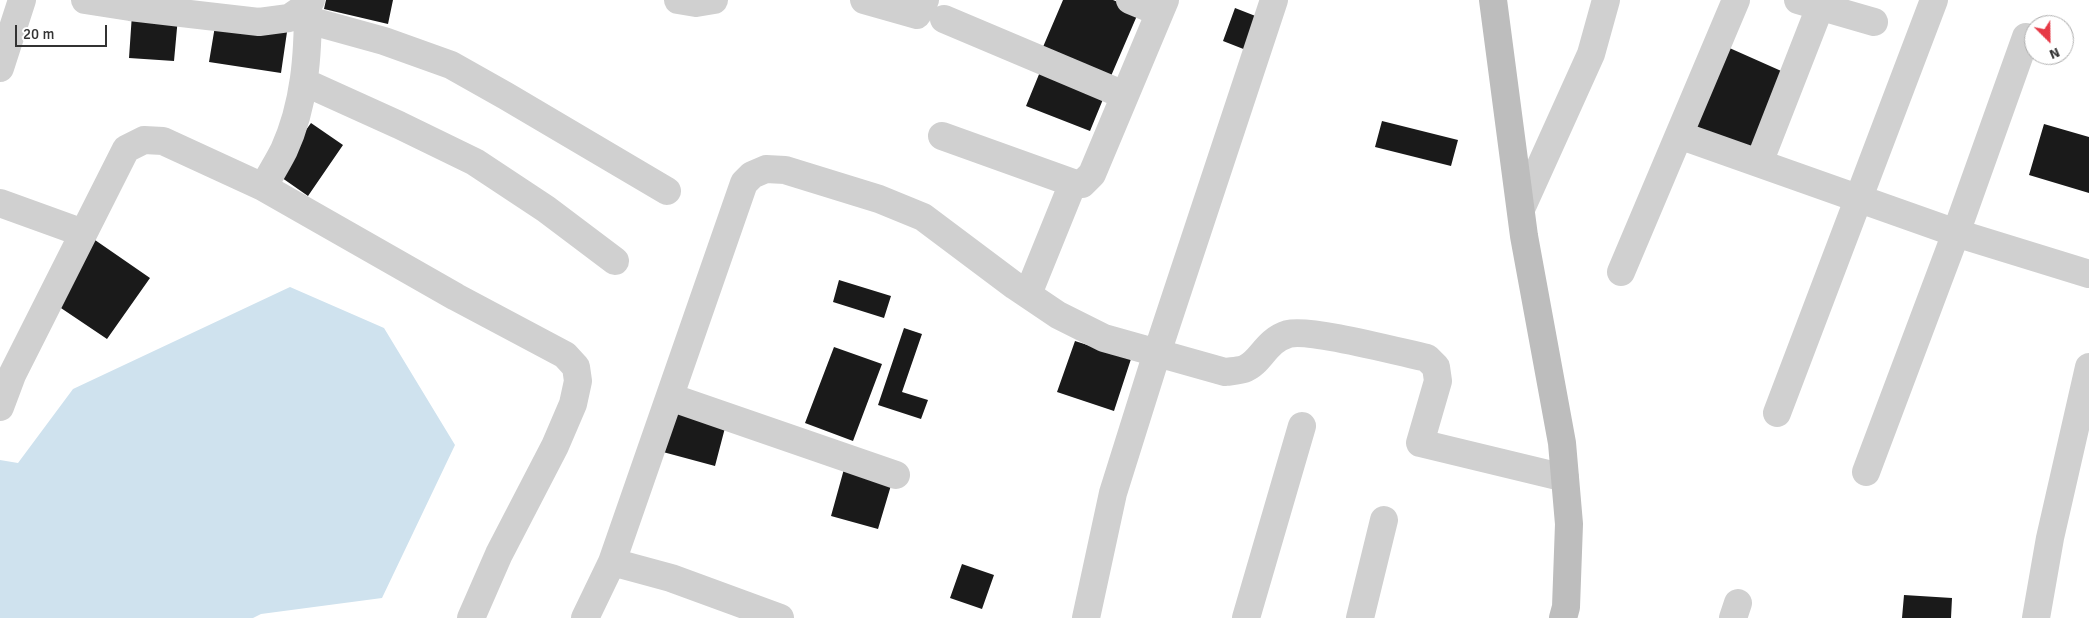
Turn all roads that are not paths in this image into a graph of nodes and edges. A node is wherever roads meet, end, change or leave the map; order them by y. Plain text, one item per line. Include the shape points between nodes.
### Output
1 (22, 0) edge
2 (85, 0) edge
3 (678, 0) edge
4 (714, 0) edge
5 (864, 0) edge
6 (925, 0) edge
7 (1130, 0) edge
8 (1274, 0) edge
9 (1493, 0) edge
10 (1606, 0) edge
11 (1736, 0) edge
12 (1934, 0) edge
13 (1809, 3) edge
14 (1162, 6) edge
15 (309, 8) edge
16 (944, 19) dead end
17 (1874, 22) dead end
18 (2024, 43) edge
19 (0, 68) edge
20 (304, 82) junction
21 (1124, 95) junction
22 (1679, 135) junction
23 (942, 136) dead end
24 (1759, 163) junction
25 (1073, 183) junction
26 (263, 187) junction
27 (667, 191) dead end
28 (1860, 199) junction
29 (0, 203) edge
30 (1520, 209) junction
31 (83, 233) junction
32 (1956, 233) junction
33 (615, 261) dead end
34 (1621, 272) dead end
35 (2089, 274) edge
36 (1028, 294) junction
37 (1158, 353) junction
38 (2089, 367) edge
39 (670, 397) junction
40 (0, 407) edge
41 (1778, 413) dead end
42 (1302, 426) dead end
43 (1866, 472) dead end
44 (896, 476) dead end
45 (1565, 478) junction
46 (1384, 520) dead end
47 (612, 562) junction
48 (471, 618) edge
49 (585, 618) edge
50 (780, 618) edge
51 (1086, 618) edge
52 (1246, 618) edge
53 (1360, 618) edge
54 (1564, 618) edge
55 (2036, 618) edge

1 - 19 street
2 - 15 street via 259,22 288,18
3 - 4 street via 696,3
5 - 6 street via 918,15
7 - 14 street
8 - 37 street
9 - 30 street
10 - 30 street via 1591,54
11 - 22 street
12 - 28 street
13 - 17 street
13 - 24 street
14 - 21 street
15 - 20 street
15 - 27 street via 384,41 451,65
16 - 21 street
18 - 32 street
20 - 26 street via 284,150
20 - 33 street via 475,162 546,209
21 - 25 street via 1092,174 1082,184
22 - 24 street
22 - 34 street
23 - 25 street
24 - 28 street
25 - 36 street
26 - 31 street via 163,142 144,140 126,150
26 - 48 street via 565,355 576,367 578,380 573,404 556,446 499,554
28 - 32 street
28 - 41 street
29 - 31 street
30 - 45 street via 1562,443
31 - 40 street via 12,375
32 - 35 street
32 - 43 street
36 - 37 street via 1058,315 1104,338
36 - 39 street via 923,217 785,170 766,170 752,175 744,183
37 - 45 street via 1225,372 1244,369 1272,341 1289,334 1310,334 1427,358 1436,367 1438,381 1420,443
37 - 51 street via 1114,493
38 - 55 street via 2050,538
39 - 44 street
39 - 47 street
42 - 52 street
45 - 54 street via 1569,524
46 - 53 street
47 - 49 street
47 - 50 street via 671,578

